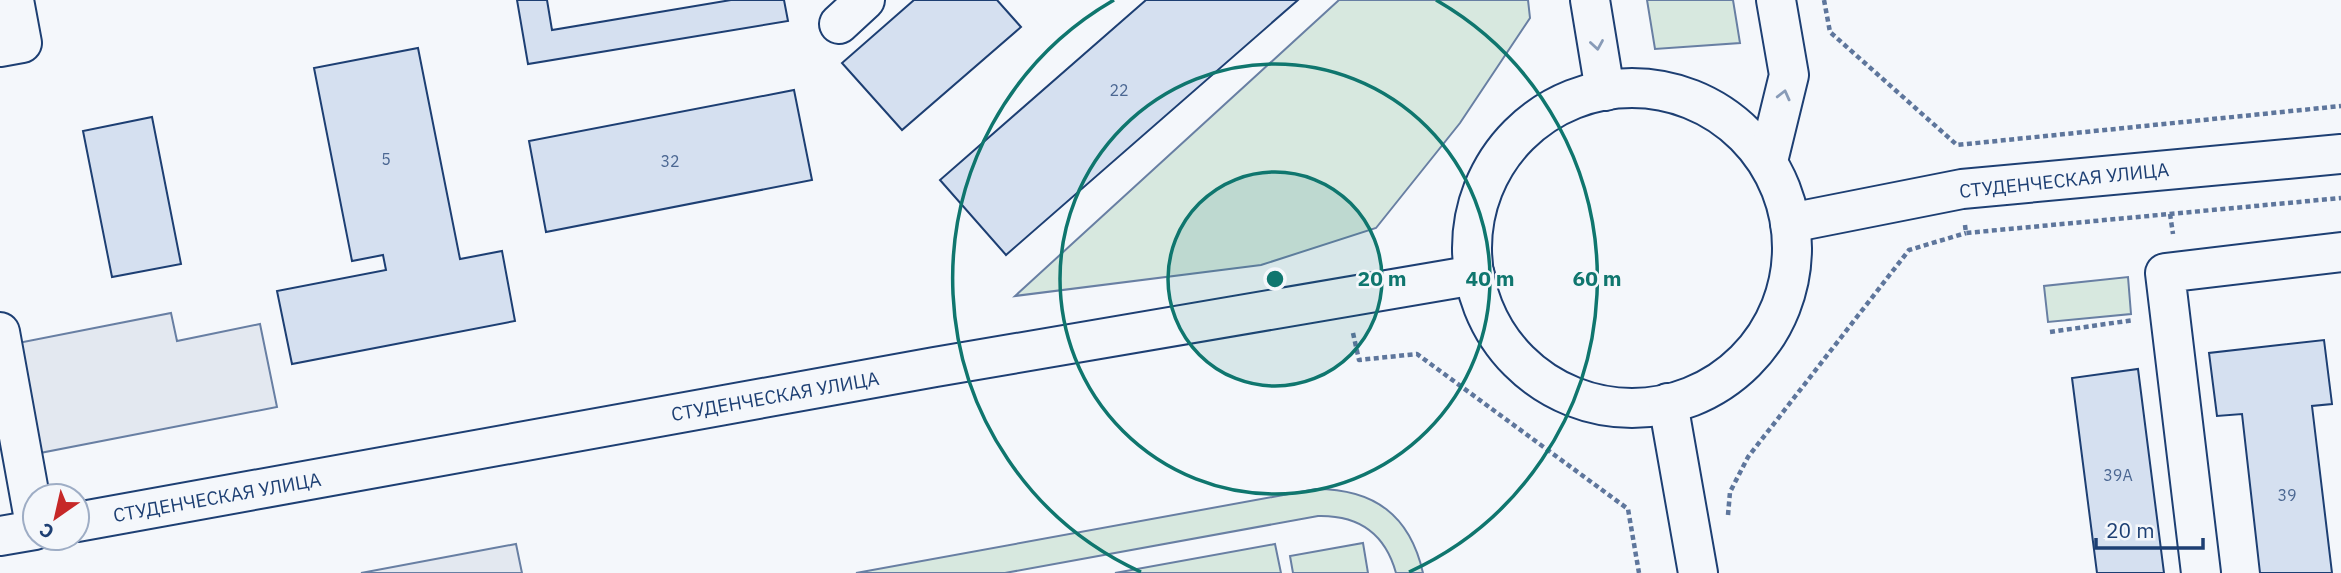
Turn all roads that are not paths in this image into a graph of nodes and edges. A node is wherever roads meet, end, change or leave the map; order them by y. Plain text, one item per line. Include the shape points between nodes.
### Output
1 (14, 0) edge
2 (1590, 0) edge
3 (1776, 0) edge
4 (0, 47) edge
5 (1605, 91) junction
6 (2341, 154) edge
7 (1768, 161) junction
8 (1790, 223) junction
9 (2341, 252) edge
10 (1475, 275) junction
11 (0, 332) edge
12 (1668, 403) junction
13 (27, 482) edge
14 (91, 519) edge
15 (21, 531) edge
16 (0, 536) edge
17 (1698, 573) edge
18 (2201, 573) edge

1 - 4 street via 22,43
2 -> 5 street
7 -> 3 street via 1789,75
5 - 7 street via 1637,87 1688,97 1733,122
5 - 10 street via 1588,93 1542,114 1506,148 1482,191 1471,240
6 - 8 street, СТУДЕНЧЕСКАЯ УЛИЦА via 1962,189
7 - 8 street via 1787,203
8 - 12 street via 1789,285 1777,319 1757,350 1731,375 1700,394
9 - 18 street via 2165,273
10 - 12 street via 1491,325 1520,363 1559,391 1605,407
10 - 14 street, СТУДЕНЧЕСКАЯ УЛИЦА via 949,364
11 - 13 street
12 - 17 street
15 - 16 street

